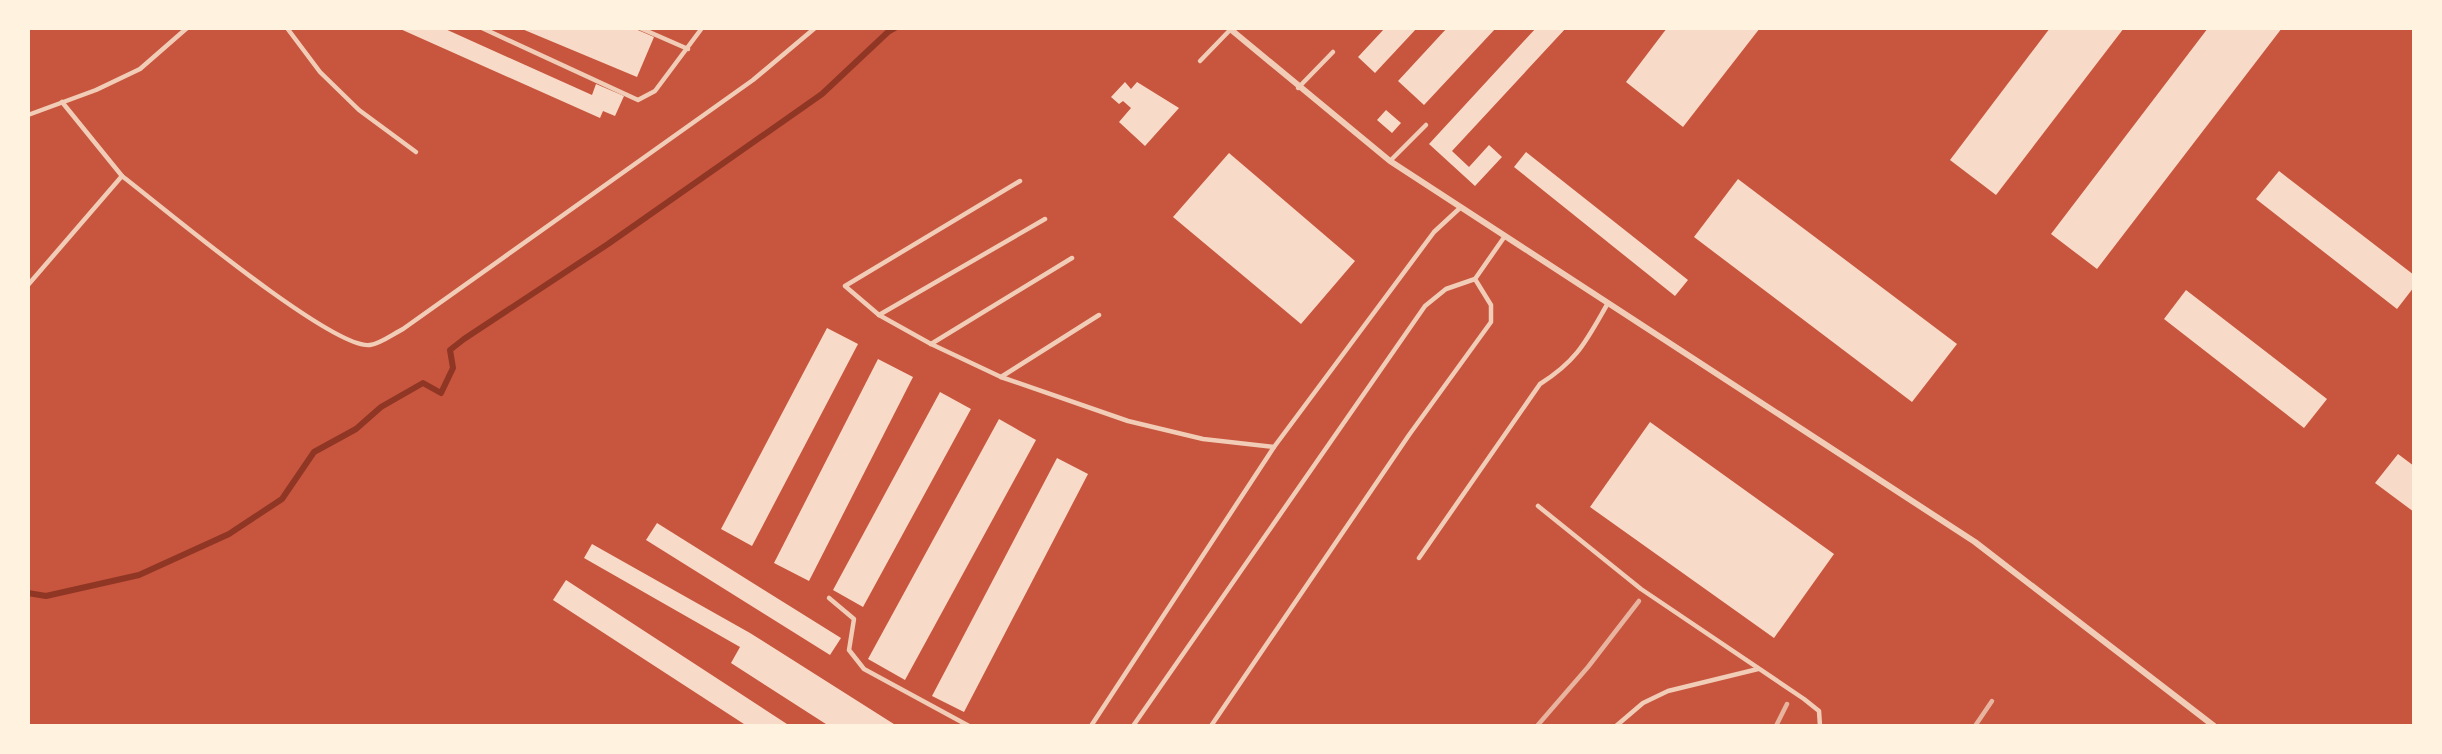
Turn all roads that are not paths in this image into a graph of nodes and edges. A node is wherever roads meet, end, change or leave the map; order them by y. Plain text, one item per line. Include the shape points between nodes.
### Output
1 (187, 28) edge
2 (287, 28) edge
3 (482, 28) edge
4 (640, 28) edge
5 (702, 28) edge
6 (815, 28) edge
7 (1230, 29) edge
8 (688, 49) junction
9 (1333, 52) dead end
10 (1200, 61) dead end
11 (1298, 88) junction
12 (62, 102) junction
13 (28, 115) edge
14 (1426, 124) dead end
15 (416, 152) dead end
16 (1390, 161) junction
17 (122, 176) junction
18 (1020, 181) dead end
19 (1461, 207) junction
20 (1045, 219) dead end
21 (1505, 236) junction
22 (1072, 258) dead end
23 (1475, 279) junction
24 (28, 285) edge
25 (1608, 303) junction
26 (879, 315) junction
27 (1098, 315) dead end
28 (931, 344) junction
29 (1001, 377) junction
30 (1274, 447) junction
31 (1538, 506) dead end
32 (1419, 558) dead end
33 (829, 598) dead end
34 (1758, 669) junction
35 (969, 726) edge
36 (1091, 726) edge
37 (1133, 726) edge
38 (1211, 726) edge
39 (1616, 726) edge
40 (1820, 726) edge
41 (2214, 726) edge

1 - 12 lane via 140,69
2 - 15 lane via 328,80 359,110
3 - 8 lane via 638,100 655,91
4 - 8 lane
5 - 8 lane
6 - 17 lane via 753,80 442,302 403,329 369,345 343,339 302,315
7 - 10 lane
7 - 11 street
9 - 11 lane
11 - 16 street
12 - 13 lane
12 - 17 lane
14 - 16 lane
16 - 19 street
17 - 24 lane
18 - 26 lane via 845,286
19 - 21 street
19 - 30 lane via 1434,232
20 - 26 lane
21 - 23 lane
21 - 25 street
22 - 28 lane
23 - 37 lane via 1446,289 1425,306
23 - 38 lane via 1491,305 1491,322 1409,435
25 - 32 lane via 1581,351 1560,372 1540,384
25 - 41 street via 1976,542
26 - 28 lane
27 - 29 lane
28 - 29 lane
29 - 30 lane via 1128,421 1203,439
30 - 36 lane
31 - 34 lane via 1641,588
33 - 35 lane via 854,619 849,650 864,669
34 - 39 lane via 1668,690 1643,703
34 - 40 lane via 1819,711

